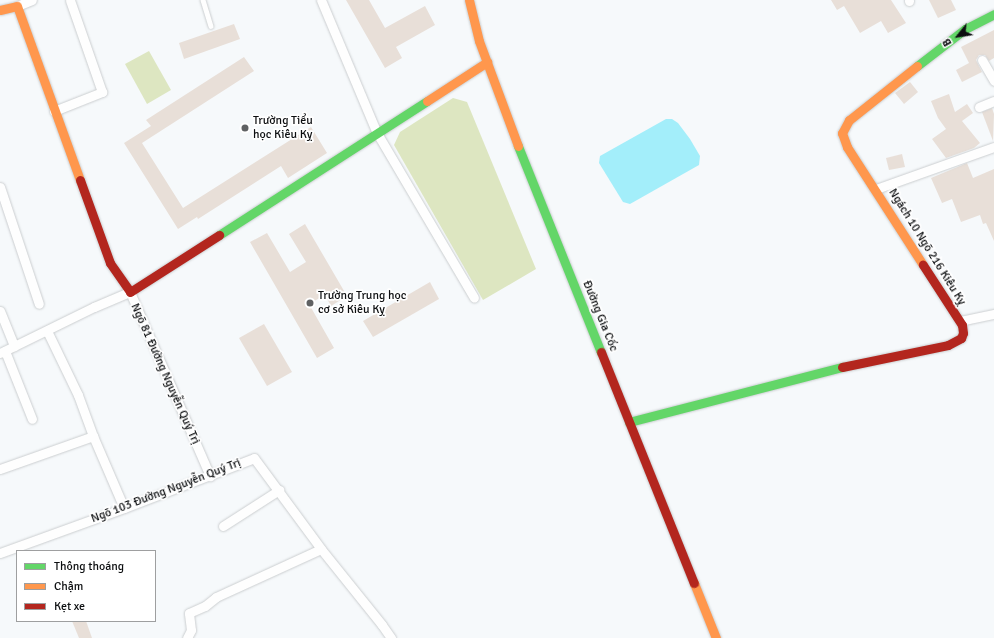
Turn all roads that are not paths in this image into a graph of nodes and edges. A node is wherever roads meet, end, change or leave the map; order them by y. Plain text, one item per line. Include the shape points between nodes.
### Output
1 (32, 0) edge
2 (70, 0) edge
3 (203, 0) edge
4 (321, 0) edge
5 (469, 0) edge
6 (17, 6) junction
7 (0, 10) edge
8 (994, 14) edge
9 (211, 26) dead end
10 (982, 60) dead end
11 (487, 62) junction
12 (994, 81) edge
13 (994, 101) edge
14 (979, 107) dead end
15 (54, 111) junction
16 (378, 133) junction
17 (994, 147) edge
18 (0, 187) edge
19 (876, 189) junction
20 (130, 292) junction
21 (474, 298) dead end
22 (39, 304) dead end
23 (0, 312) edge
24 (994, 314) edge
25 (960, 321) junction
26 (47, 331) junction
27 (14, 346) junction
28 (2, 352) edge
29 (32, 419) dead end
30 (629, 422) junction
31 (93, 436) junction
32 (0, 469) edge
33 (210, 476) junction
34 (279, 490) junction
35 (124, 508) junction
36 (223, 526) dead end
37 (321, 549) junction
38 (0, 553) edge
39 (187, 638) edge
40 (391, 638) edge
41 (716, 638) edge

1 - 6 street
2 - 15 street via 102,92
3 - 9 lane
4 - 16 street
5 - 11 street, Đường Gia Cốc
6 - 7 street
6 - 15 street
8 - 19 street, Ngách 10 Ngõ 216 Kiêu Kỵ via 965,29 849,120 842,133 844,140
10 - 12 street
11 - 16 street
11 - 30 street, Đường Gia Cốc
13 - 14 street
15 - 20 street via 110,263
16 - 20 street
16 - 21 street
17 - 19 street
18 - 22 street
19 - 25 street, Ngách 10 Ngõ 216 Kiêu Kỵ
20 - 26 street, Ngõ 81 Đường Nguyễn Quý Trị
20 - 33 street, Ngõ 81 Đường Nguyễn Quý Trị
23 - 27 street
24 - 25 street
25 - 30 street, Ngách 10 Ngõ 216 Kiêu Kỵ via 963,333 961,338 948,345 821,371
26 - 27 street, Ngõ 81 Đường Nguyễn Quý Trị
26 - 31 street via 78,395
27 - 28 street, Ngõ 81 Đường Nguyễn Quý Trị
28 - 29 street
30 - 41 street, Đường Gia Cốc
31 - 32 street
31 - 35 street
33 - 34 street, Ngõ 103 Đường Nguyễn Quý Trị via 254,458
33 - 35 street, Ngõ 103 Đường Nguyễn Quý Trị
34 - 36 street
34 - 37 street, Ngõ 103 Đường Nguyễn Quý Trị
35 - 38 street, Ngõ 103 Đường Nguyễn Quý Trị
37 - 39 street via 216,597 205,606 189,613 191,630
37 - 40 street, Ngõ 103 Đường Nguyễn Quý Trị

